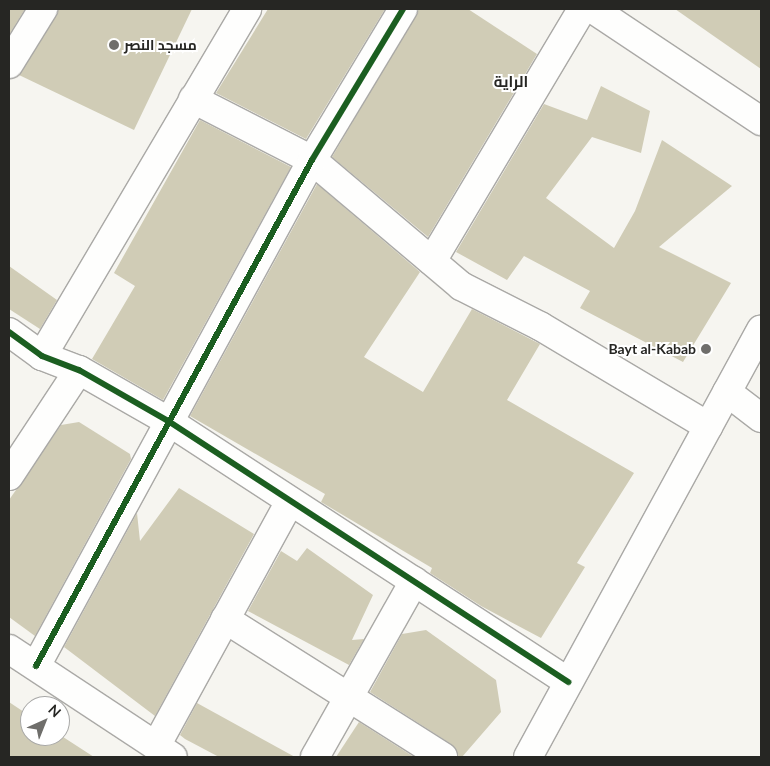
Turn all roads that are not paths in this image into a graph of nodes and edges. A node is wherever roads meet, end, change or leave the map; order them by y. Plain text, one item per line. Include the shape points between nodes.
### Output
1 (42, 9) edge
2 (247, 9) edge
3 (403, 9) edge
4 (582, 9) edge
5 (593, 9) edge
6 (9, 64) edge
7 (193, 99) junction
8 (761, 121) edge
9 (312, 160) junction
10 (432, 261) junction
11 (761, 329) edge
12 (9, 332) edge
13 (42, 356) junction
14 (79, 370) junction
15 (727, 392) junction
16 (761, 418) edge
17 (168, 421) junction
18 (708, 426) junction
19 (9, 476) edge
20 (290, 501) junction
21 (414, 581) junction
22 (225, 619) junction
23 (9, 649) edge
24 (36, 666) junction
25 (569, 682) junction
26 (348, 697) junction
27 (165, 751) edge
28 (315, 757) edge
29 (443, 757) edge
30 (528, 757) edge

1 - 6 street
2 - 7 street
3 - 9 street
4 - 10 street
5 - 8 street
7 - 9 street
7 - 13 street
9 - 10 street
9 - 17 street
10 - 18 street via 461,286 540,326
11 - 15 street
12 - 13 street
13 - 14 street
14 - 17 street
14 - 19 street
15 - 16 street
15 - 18 street
17 - 20 street
17 - 24 street
18 - 25 street
20 - 21 street
20 - 22 street
21 - 25 street
21 - 26 street
22 - 26 street
22 - 27 street
23 - 24 street
24 - 27 street
25 - 30 street
26 - 28 street
26 - 29 street

